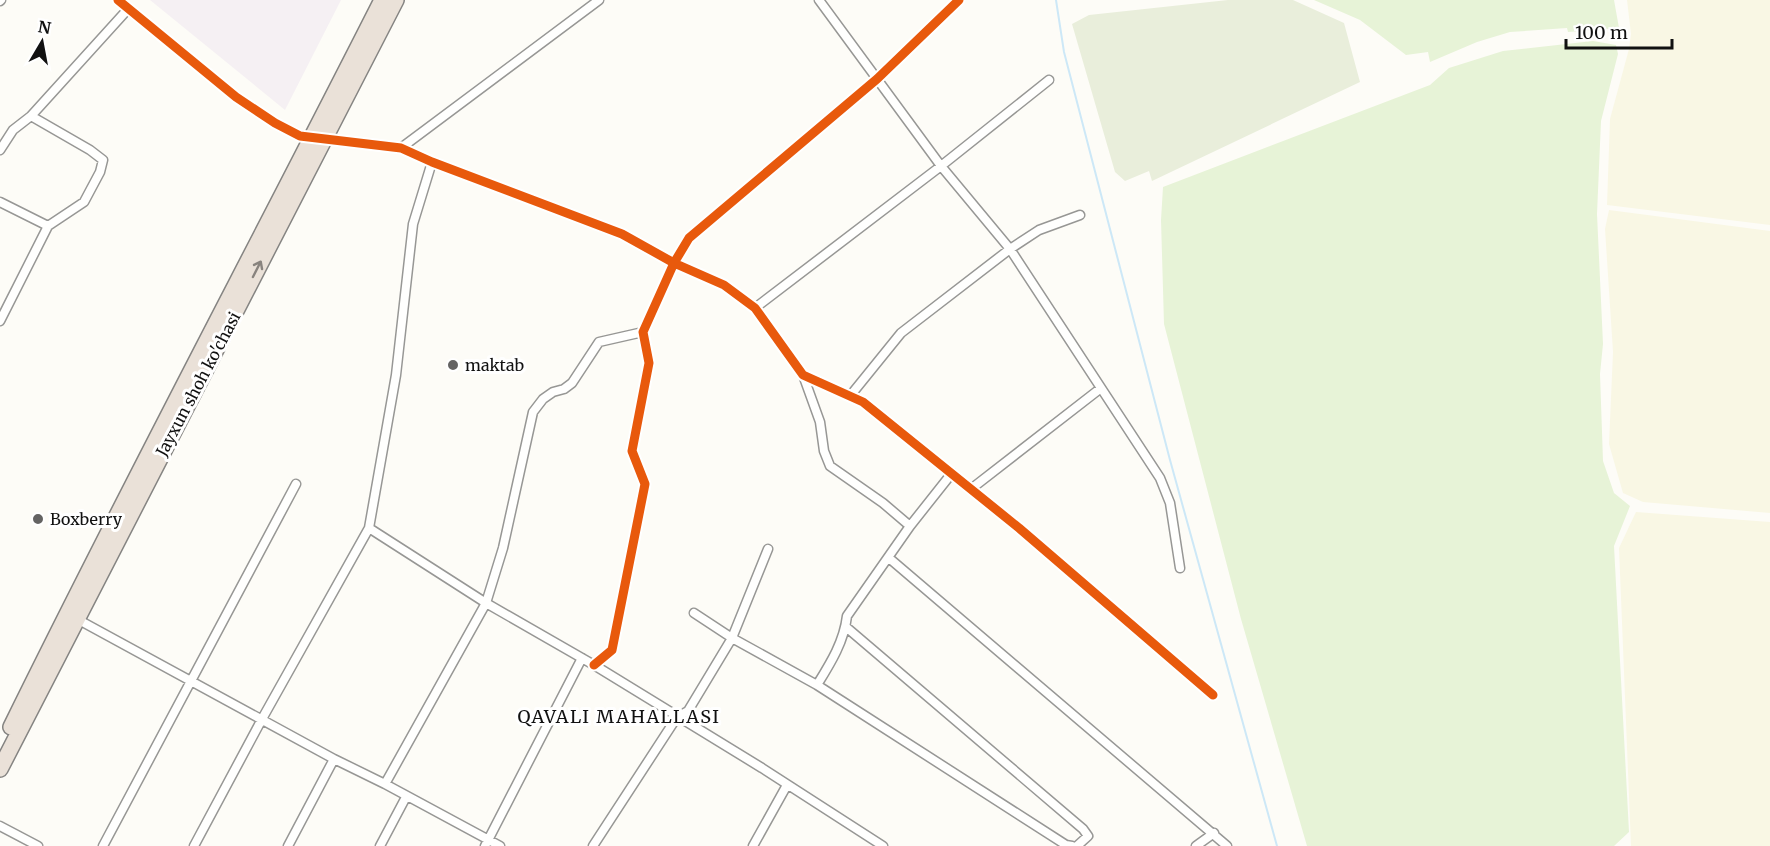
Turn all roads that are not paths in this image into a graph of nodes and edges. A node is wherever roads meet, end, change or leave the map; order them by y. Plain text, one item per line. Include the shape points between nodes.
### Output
1 (118, 0) edge
2 (382, 0) edge
3 (396, 0) edge
4 (599, 0) edge
5 (819, 0) edge
6 (960, 0) edge
7 (128, 9) junction
8 (877, 79) junction
9 (1049, 80) dead end
10 (31, 116) junction
11 (317, 139) junction
12 (401, 148) junction
13 (0, 150) edge
14 (432, 162) junction
15 (941, 166) junction
16 (0, 202) edge
17 (1080, 215) dead end
18 (48, 226) junction
19 (1010, 249) junction
20 (675, 262) junction
21 (755, 308) junction
22 (0, 321) edge
23 (643, 332) junction
24 (803, 375) junction
25 (1101, 388) junction
26 (850, 396) junction
27 (952, 474) junction
28 (296, 484) dead end
29 (971, 489) junction
30 (910, 526) junction
31 (369, 528) junction
32 (768, 549) dead end
33 (889, 558) junction
34 (1180, 568) dead end
35 (486, 603) junction
36 (694, 613) dead end
37 (77, 619) junction
38 (846, 627) junction
39 (732, 638) junction
40 (582, 658) junction
41 (594, 665) junction
42 (192, 680) junction
43 (817, 685) junction
44 (1213, 695) dead end
45 (677, 717) junction
46 (262, 719) junction
47 (5, 726) edge
48 (0, 746) edge
49 (334, 759) junction
50 (0, 769) edge
51 (386, 784) junction
52 (787, 785) junction
53 (406, 797) junction
54 (0, 826) edge
55 (1214, 833) junction
56 (487, 843) edge
57 (38, 846) edge
58 (103, 846) edge
59 (194, 846) edge
60 (288, 846) edge
61 (380, 846) edge
62 (500, 846) edge
63 (593, 846) edge
64 (753, 846) edge
65 (883, 846) edge
66 (1072, 846) edge
67 (1077, 846) edge
68 (1196, 846) edge
69 (1227, 846) edge

1 - 7 street
2 - 11 highway, Jayxun shoh ko'chasi
3 - 11 highway, Jayxun shoh ko'chasi
4 - 12 street
5 - 8 street
6 - 8 street
7 - 10 street
7 - 11 street via 236,97 300,136
8 - 15 street
8 - 20 street via 689,238
9 - 15 street
10 - 13 street via 13,130
10 - 18 street via 103,160 84,202
11 - 12 street
37 -> 11 highway, Jayxun shoh ko'chasi
11 - 47 highway, Jayxun shoh ko'chasi
12 - 14 street
14 - 20 street via 622,234
14 - 31 street via 413,224 396,375
15 - 19 street
15 - 21 street
16 - 18 street
17 - 19 street via 1039,230
18 - 22 street
19 - 25 street
19 - 26 street via 901,333
20 - 21 street via 724,285
20 - 23 street
21 - 24 street
23 - 35 street via 599,342 572,383 543,399 533,412 503,548
23 - 41 street via 648,363 632,451 645,484 612,650
24 - 26 street
24 - 30 street via 830,466
25 - 29 street
25 - 34 street via 1160,478 1170,504
26 - 27 street via 863,402
27 - 29 street
27 - 30 street
28 - 42 street
29 - 44 street
30 - 33 street
31 - 35 street
31 - 46 street
32 - 39 street
33 - 38 street via 847,616
33 - 55 street
35 - 40 street
35 - 51 street
36 - 39 street
37 - 42 street
37 - 50 highway, Jayxun shoh ko'chasi
38 - 43 street
38 - 67 street via 1083,829 1088,836
39 - 43 street
39 - 45 street via 688,711
40 - 41 street
40 - 56 street
41 - 45 street
42 - 46 street
42 - 58 street
43 - 66 street
45 - 52 street
45 - 63 street
46 - 49 street
46 - 59 street
47 - 48 highway, Jayxun shoh ko'chasi
49 - 51 street
49 - 60 street
51 - 53 street
52 - 64 street
52 - 65 street
53 - 56 street
53 - 61 street
54 - 57 street
55 - 68 street
55 - 69 street
56 - 62 street

